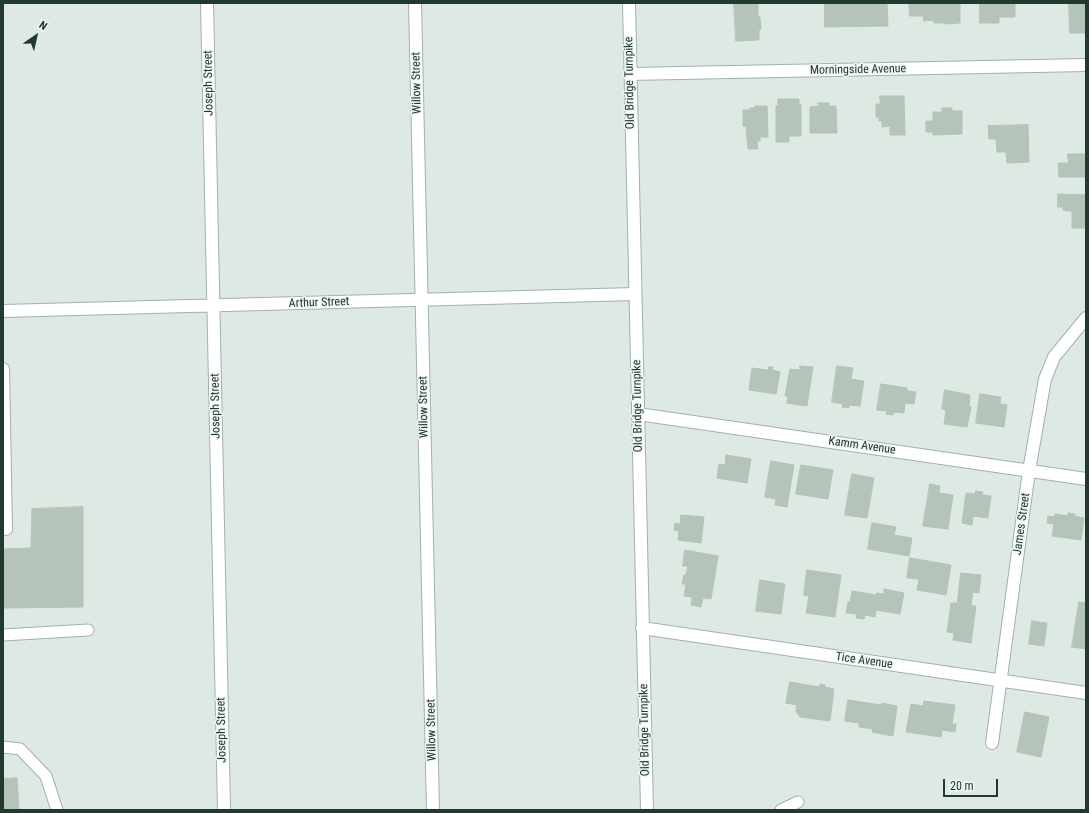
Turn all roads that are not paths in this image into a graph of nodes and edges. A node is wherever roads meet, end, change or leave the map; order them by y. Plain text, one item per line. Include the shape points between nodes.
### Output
1 (207, 3) edge
2 (415, 3) edge
3 (629, 3) edge
4 (1086, 65) edge
5 (630, 74) junction
6 (635, 294) junction
7 (422, 300) junction
8 (214, 306) junction
9 (3, 312) edge
10 (1085, 323) edge
11 (3, 369) edge
12 (638, 414) junction
13 (1029, 471) junction
14 (1086, 479) edge
15 (5, 529) edge
16 (642, 628) junction
17 (88, 630) dead end
18 (3, 635) edge
19 (1001, 681) junction
20 (1086, 693) edge
21 (992, 743) dead end
22 (3, 747) edge
23 (798, 802) dead end
24 (57, 810) edge
25 (224, 810) edge
26 (434, 810) edge
27 (647, 810) edge
28 (781, 810) edge

1 - 8 street, Joseph Street
2 - 7 street, Willow Street
3 - 5 street, Old Bridge Turnpike
4 - 5 street, Morningside Avenue
5 - 6 street, Old Bridge Turnpike
6 - 7 street, Arthur Street
6 - 12 street, Old Bridge Turnpike
7 - 8 street, Arthur Street
7 - 26 street, Willow Street
8 - 9 street, Arthur Street
8 - 25 street, Joseph Street
10 - 13 street, James Street via 1054,357 1045,379
11 - 15 street
12 - 13 street, Kamm Avenue
12 - 16 street, Old Bridge Turnpike
13 - 14 street, Kamm Avenue
13 - 19 street, James Street
16 - 19 street, Tice Avenue
16 - 27 street, Old Bridge Turnpike
17 - 18 lane
19 - 20 street, Tice Avenue
19 - 21 street, James Street
22 - 24 lane via 20,749 46,776
23 - 28 lane

